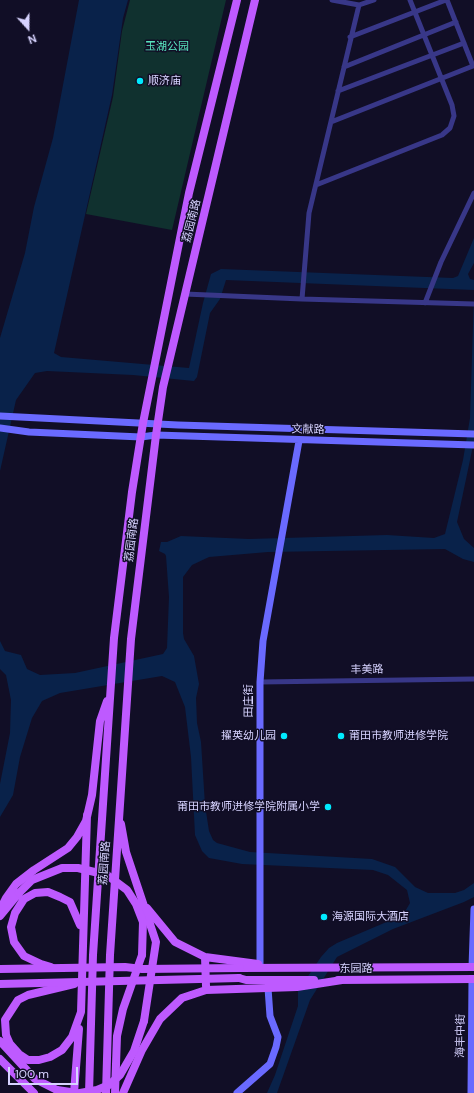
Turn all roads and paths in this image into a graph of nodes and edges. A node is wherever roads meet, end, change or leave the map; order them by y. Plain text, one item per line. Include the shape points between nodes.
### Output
1 (237, 0) edge
2 (255, 0) edge
3 (332, 0) edge
4 (374, 0) edge
5 (410, 0) edge
6 (447, 0) edge
7 (359, 5) junction
8 (415, 12) junction
9 (456, 22) junction
10 (424, 35) junction
11 (350, 37) junction
12 (464, 43) junction
13 (432, 55) junction
14 (344, 67) junction
15 (441, 78) junction
16 (338, 91) junction
17 (331, 122) junction
18 (316, 185) junction
19 (474, 193) edge
20 (185, 294) junction
21 (302, 297) junction
22 (425, 303) junction
23 (474, 304) edge
24 (0, 416) edge
25 (143, 423) junction
26 (158, 424) junction
27 (0, 428) edge
28 (474, 434) edge
29 (156, 435) junction
30 (141, 437) junction
31 (299, 441) junction
32 (474, 445) edge
33 (474, 679) edge
34 (260, 682) junction
35 (111, 688) junction
36 (119, 813) junction
37 (87, 815) junction
38 (144, 904) junction
39 (474, 909) edge
40 (0, 910) edge
41 (0, 916) edge
42 (82, 932) junction
43 (205, 957) junction
44 (260, 964) junction
45 (473, 967) edge
46 (302, 968) junction
47 (0, 969) edge
48 (64, 969) junction
49 (473, 979) edge
50 (342, 980) junction
51 (80, 983) junction
52 (0, 984) edge
53 (268, 988) junction
54 (206, 990) junction
55 (81, 1012) junction
56 (0, 1041) edge
57 (0, 1059) edge
58 (34, 1093) edge
59 (74, 1093) edge
60 (77, 1093) edge
61 (80, 1093) edge
62 (89, 1093) edge
63 (106, 1093) edge
64 (115, 1093) edge
65 (123, 1093) edge
66 (237, 1093) edge
67 (471, 1093) edge

1 - 25 main road, 荔园南路 via 189,193
2 - 20 main road, 荔园南路
3 - 7 street
4 - 7 street
5 - 8 street
6 - 8 street
6 - 9 street
7 - 11 street
8 - 10 street
8 - 11 street
9 - 10 street
9 - 12 street
10 - 13 street
10 - 14 street
11 - 14 street
12 - 13 street
12 - 15 street via 473,66
13 - 15 street
13 - 16 street
14 - 16 street
15 - 17 street
15 - 18 street via 453,113 450,128 446,132
16 - 17 street
17 - 18 street
18 - 21 street via 310,213
19 - 22 street via 441,262
20 - 21 street
20 - 26 main road, 荔园南路 via 163,387
21 - 22 street
22 - 23 street
24 - 25 main road
25 - 26 main road
25 - 30 main road, 荔园南路
26 - 28 main road
26 - 29 main road, 荔园南路
27 - 30 main road, 文献路
29 - 30 main road, 文献路
29 - 31 main road, 文献路
29 - 36 main road, 荔园南路 via 129,662
30 - 35 main road, 荔园南路 via 123,561
31 - 32 main road, 文献路
31 - 34 main road, 田庄街 via 263,642
33 - 34 street, 丰美路
34 - 44 main road, 田庄街
35 - 37 main road via 100,721 92,795
35 - 62 main road, 荔园南路 via 93,955
36 - 38 main road via 126,852
36 - 63 main road, 荔园南路 via 110,955
37 - 40 main road via 77,837 68,848 16,884
37 - 42 main road
38 - 43 main road via 175,942
38 - 61 main road, bridge via 156,942 144,1021 134,1051 120,1075 109,1085
39 - 45 main road
41 - 64 main road, bridge via 32,880 62,868 78,868 107,875 127,890 143,922 142,955 123,1009 117,1036
42 - 48 main road, bridge via 70,902 48,892 36,893 24,899 15,913 11,927 14,942 24,956 41,964
42 - 55 main road
43 - 44 main road
43 - 54 main road
44 - 46 main road
45 - 46 main road, 东园路
46 - 48 main road, 东园路, bridge
47 - 48 main road, bridge
49 - 50 main road, 东园路
49 - 67 main road, 海丰中街
50 - 51 main road, 东园路, bridge via 240,978
50 - 53 main road via 297,987
51 - 52 main road, bridge
51 - 55 main road via 28,995 18,1000 5,1020 6,1035 10,1044 28,1060 50,1057 62,1050 72,1037
53 - 54 main road
53 - 66 main road via 270,1016 278,1037 276,1047 270,1064
54 - 65 main road via 182,998 160,1019 142,1050
55 - 59 main road
56 - 60 main road, bridge via 35,1079 57,1090
57 - 58 main road

